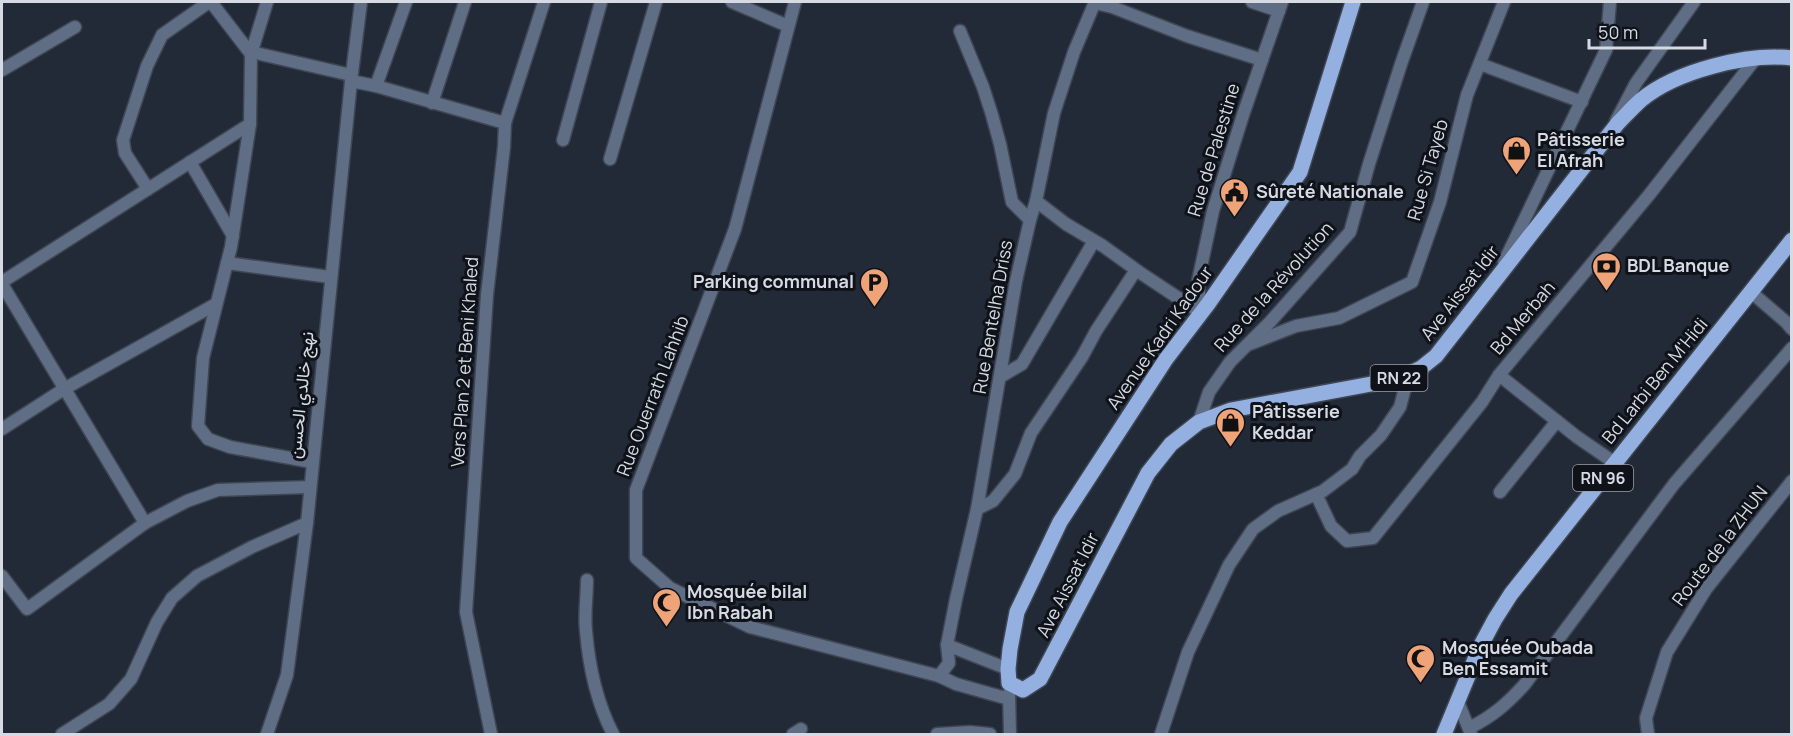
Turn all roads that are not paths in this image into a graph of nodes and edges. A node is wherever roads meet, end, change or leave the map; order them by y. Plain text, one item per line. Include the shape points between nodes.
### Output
1 (210, 2) edge
2 (267, 2) edge
3 (362, 2) edge
4 (406, 2) edge
5 (465, 2) edge
6 (544, 2) edge
7 (601, 2) edge
8 (656, 2) edge
9 (732, 2) edge
10 (795, 2) edge
11 (1095, 2) edge
12 (1252, 2) edge
13 (1353, 2) edge
14 (1423, 2) edge
15 (1504, 2) edge
16 (1610, 2) edge
17 (1694, 2) edge
18 (1280, 7) edge
19 (788, 26) junction
20 (75, 27) dead end
21 (960, 31) dead end
22 (255, 54) junction
23 (1756, 58) junction
24 (1791, 58) edge
25 (1262, 60) junction
26 (1480, 64) junction
27 (2, 70) edge
28 (351, 81) junction
29 (376, 86) junction
30 (1582, 102) junction
31 (432, 103) junction
32 (505, 123) junction
33 (250, 124) junction
34 (1607, 136) junction
35 (563, 140) dead end
36 (610, 159) dead end
37 (190, 162) junction
38 (148, 189) junction
39 (1036, 201) junction
40 (1030, 219) junction
41 (233, 236) junction
42 (1791, 240) edge
43 (1094, 241) junction
44 (227, 263) junction
45 (1136, 270) junction
46 (330, 277) junction
47 (1496, 278) junction
48 (2, 283) edge
49 (1751, 292) junction
50 (216, 304) junction
51 (1201, 313) junction
52 (1791, 328) edge
53 (1246, 345) junction
54 (1791, 348) edge
55 (1499, 375) junction
56 (1000, 377) junction
57 (1398, 379) junction
58 (64, 389) junction
59 (1557, 421) junction
60 (1199, 422) junction
61 (2, 429) edge
62 (312, 462) junction
63 (1615, 463) junction
64 (1791, 482) edge
65 (309, 487) junction
66 (1500, 492) dead end
67 (1316, 494) junction
68 (977, 509) junction
69 (145, 523) junction
70 (307, 523) junction
71 (2, 576) edge
72 (587, 580) dead end
73 (947, 645) junction
74 (939, 676) junction
75 (1013, 681) junction
76 (1009, 699) junction
77 (1458, 702) junction
78 (1470, 731) edge
79 (62, 735) edge
80 (267, 735) edge
81 (491, 735) edge
82 (613, 735) edge
83 (937, 735) edge
84 (990, 735) edge
85 (1010, 735) edge
86 (1161, 735) edge
87 (1444, 735) edge
88 (1648, 735) edge

1 - 22 street
1 - 38 street via 162,35 147,66 123,140 125,153
2 - 22 street
3 - 28 street, نهج خالدي الحسن
4 - 29 street
5 - 31 street
6 - 32 street, Vers Plan 2 et Beni Khaled
7 - 35 street
8 - 36 street
9 - 19 street
10 - 19 street, Rue Ouerrath Lahhib
11 - 25 street
11 - 39 street, Rue Bentelha Driss via 1054,113
12 - 18 street
13 - 51 main road, Avenue Kadri Kadour via 1300,172
14 - 53 street, Rue de la Révolution via 1379,130 1350,232
15 - 26 street, Rue Si Tayeb
16 - 30 street via 1606,50
17 - 34 street via 1636,83
18 - 25 street, Rue de Palestine
19 - 74 street, Rue Ouerrath Lahhib via 735,229 636,490 636,558 670,588 750,627
20 - 27 street
21 - 40 street via 992,115 1012,202
22 - 28 street via 351,75
22 - 33 street
23 - 24 main road, Ave Aissat Idir / RN 22
23 - 34 main road, Ave Aissat Idir / RN 22 via 1682,76 1642,99
23 - 55 street, Bd Merbah via 1649,195
25 - 51 street, Rue de Palestine via 1213,211 1198,281
26 - 30 street
26 - 53 street, Rue Si Tayeb via 1467,95 1440,202 1412,282 1339,318 1296,326
28 - 29 street
28 - 46 street, نهج خالدي الحسن
29 - 31 street
30 - 47 street
31 - 32 street
32 - 81 street, Vers Plan 2 et Beni Khaled via 487,295 466,612
33 - 37 street
33 - 41 street
34 - 47 main road, Ave Aissat Idir / RN 22
37 - 38 street
37 - 41 street
38 - 48 street
39 - 40 street, Rue Bentelha Driss
39 - 43 street
40 - 56 street, Rue Bentelha Driss
41 - 44 street
42 - 49 main road, Bd Larbi Ben M'Hidi / RN 96
43 - 45 street
43 - 56 street via 1022,364
44 - 46 street
44 - 50 street
45 - 51 street
45 - 68 street via 1030,433 1015,474 993,501
46 - 62 street, نهج خالدي الحسن
47 - 57 main road, Ave Aissat Idir / RN 22 via 1436,356
48 - 58 street
49 - 52 street
49 - 63 main road, Bd Larbi Ben M'Hidi / RN 96
50 - 58 street
50 - 62 street via 203,358 198,426 208,439 230,447
51 - 75 main road, Avenue Kadri Kadour via 1166,359 1060,522 1017,612 1010,649
53 - 60 street, Rue de la Révolution via 1209,392
54 - 78 street via 1674,484 1525,684 1501,709
55 - 59 street
55 - 67 street, Bd Merbah via 1482,402 1373,538 1347,541 1331,526
56 - 68 street, Rue Bentelha Driss
57 - 60 main road, Ave Aissat Idir / RN 22 via 1231,410
57 - 67 street via 1405,388 1400,407 1381,435 1352,469
58 - 61 street
58 - 69 street
59 - 63 street
59 - 66 street
60 - 75 main road, Ave Aissat Idir / RN 22 via 1171,444 1148,473 1040,680
62 - 65 street, نهج خالدي الحسن
63 - 77 main road, Bd Larbi Ben M'Hidi / RN 96 via 1506,603 1480,647
64 - 88 street, Route de la ZHUN via 1707,589 1667,652 1646,718
65 - 69 street via 218,490
65 - 70 street, نهج خالدي الحسن
67 - 86 street via 1278,511 1253,529 1229,565 1188,652
68 - 73 street, Rue Bentelha Driss
69 - 71 street via 27,609
70 - 79 street via 197,576 172,598 131,679 109,704
70 - 80 street, نهج خالدي الحسن via 287,675
72 - 82 street via 586,630 595,688
73 - 74 street, Rue Bentelha Driss via 949,663
73 - 75 street
74 - 76 street, Rue Ouerrath Lahhib
75 - 76 street
76 - 85 street
77 - 78 street
77 - 87 main road, Bd Larbi Ben M'Hidi / RN 96
83 - 84 street

